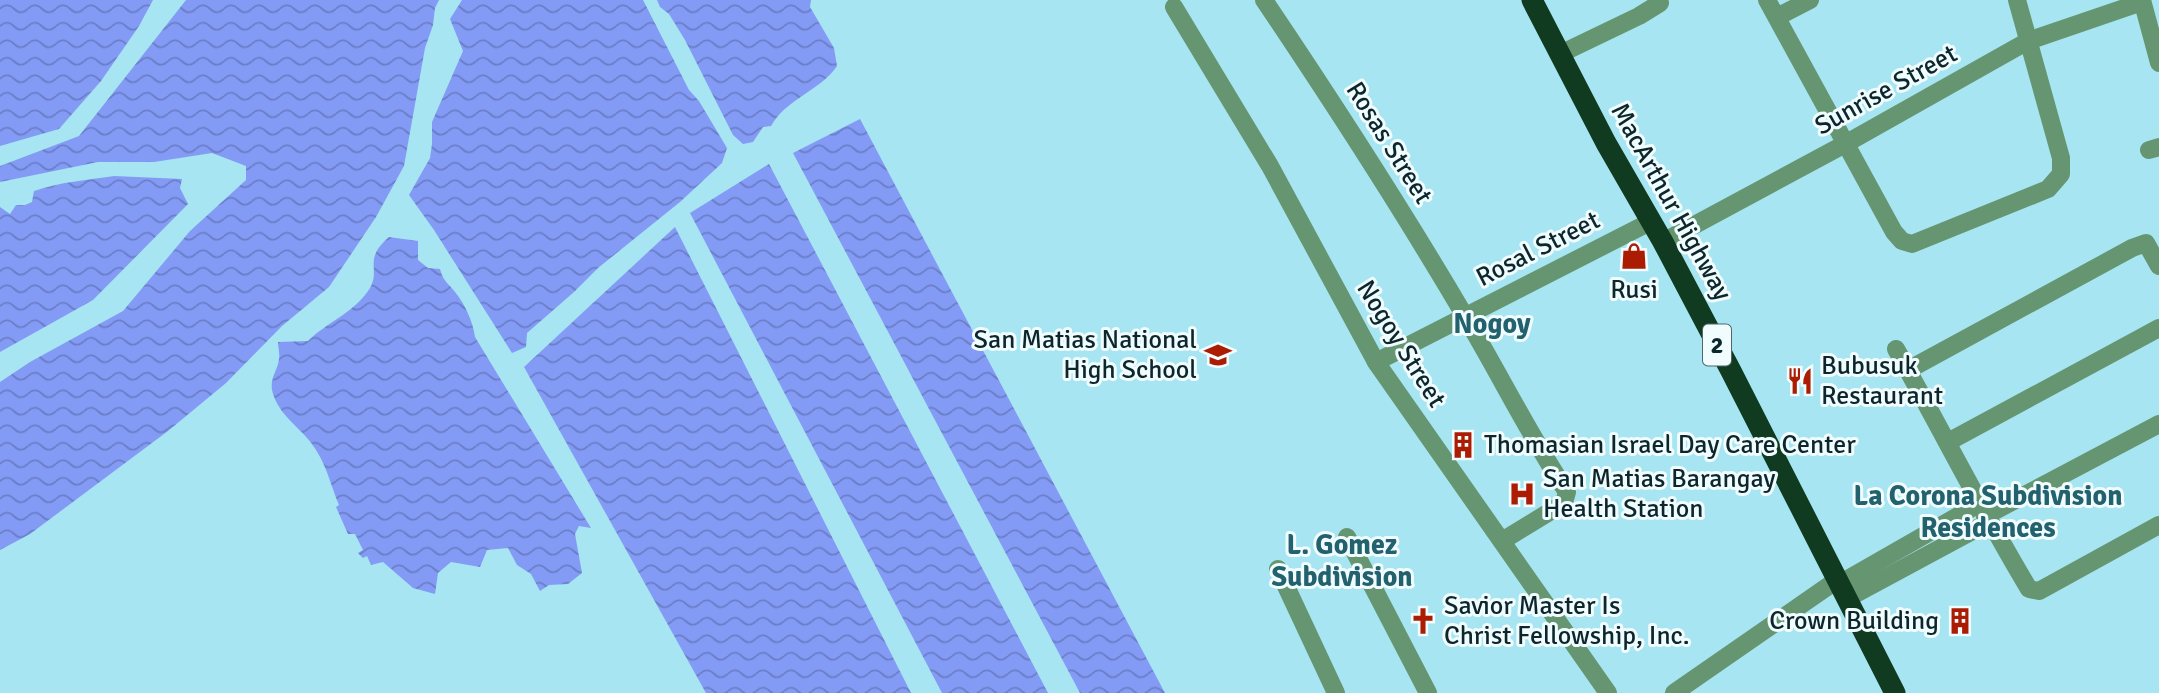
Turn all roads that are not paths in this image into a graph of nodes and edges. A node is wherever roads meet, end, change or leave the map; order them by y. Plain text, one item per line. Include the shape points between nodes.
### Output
1 (1264, 0) edge
2 (1532, 0) edge
3 (1767, 0) edge
4 (1810, 0) edge
5 (2017, 0) edge
6 (2142, 1) edge
7 (1660, 3) dead end
8 (1174, 7) dead end
9 (1777, 17) junction
10 (2028, 41) junction
11 (1560, 54) junction
12 (2159, 63) edge
13 (1845, 144) junction
14 (1650, 222) junction
15 (1663, 242) junction
16 (2159, 265) edge
17 (1465, 316) junction
18 (2159, 328) edge
19 (1896, 349) dead end
20 (1376, 362) junction
21 (1908, 370) junction
22 (2159, 424) edge
23 (1948, 442) junction
24 (1984, 514) junction
25 (2159, 525) edge
26 (1347, 537) dead end
27 (1502, 541) junction
28 (1278, 569) dead end
29 (1841, 588) junction
30 (1336, 693) edge
31 (1428, 693) edge
32 (1608, 693) edge
33 (1674, 693) edge
34 (1895, 693) edge

1 - 17 street, Rosas Street
2 - 11 highway, MacArthur Highway / 2
3 - 9 street
4 - 9 street
5 - 10 street
6 - 10 street, Sunrise Street
6 - 12 street
7 - 11 street
8 - 20 street, Nogoy Street via 1270,166
9 - 13 street
10 - 13 street, Sunrise Street
10 - 13 street via 2061,158 2061,174 2048,189 1912,244 1902,242
11 - 14 highway, MacArthur Highway / 2
13 - 15 street, Sunrise Street
14 - 15 highway, MacArthur Highway / 2
14 - 17 street, Rosal Street
15 - 29 highway, MacArthur Highway / 2
16 - 21 street via 2146,243 2132,248
17 - 20 street, Rosal Street
17 - 27 street, Rosas Street via 1567,492 1564,503
18 - 23 street
19 - 21 street
20 - 27 street, Nogoy Street
21 - 23 street
22 - 24 street
23 - 24 street
24 - 25 street via 2034,591
24 - 29 street
26 - 31 street
27 - 32 street, Nogoy Street
28 - 30 street
29 - 33 street
29 - 34 highway, MacArthur Highway / 2

